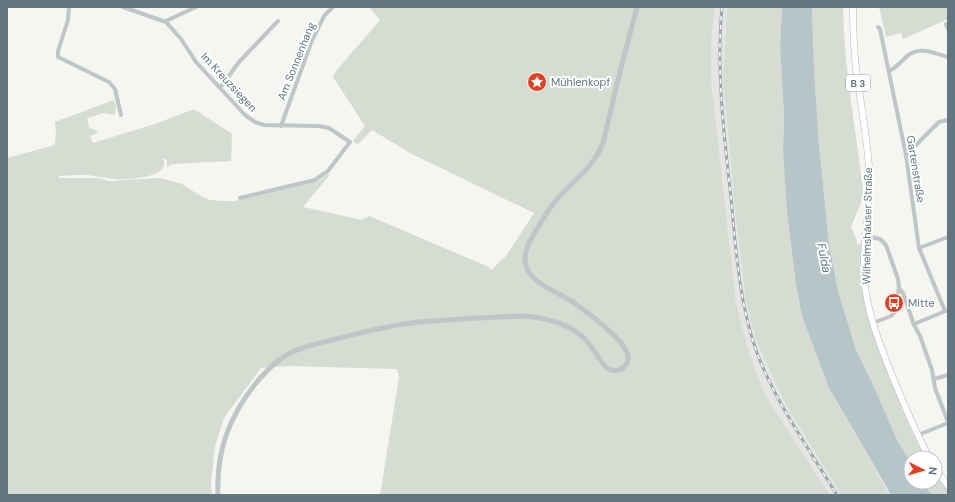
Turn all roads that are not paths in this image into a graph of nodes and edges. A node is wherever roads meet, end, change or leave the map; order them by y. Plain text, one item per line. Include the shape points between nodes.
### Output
1 (69, 7) edge
2 (123, 7) edge
3 (196, 7) edge
4 (334, 7) edge
5 (637, 7) edge
6 (853, 7) edge
7 (166, 21) junction
8 (278, 21) dead end
9 (946, 24) dead end
10 (878, 27) dead end
11 (948, 29) edge
12 (948, 57) edge
13 (889, 71) junction
14 (220, 88) junction
15 (121, 114) dead end
16 (948, 120) edge
17 (281, 126) junction
18 (906, 155) junction
19 (240, 198) dead end
20 (867, 236) junction
21 (948, 237) edge
22 (919, 248) junction
23 (899, 288) junction
24 (947, 311) edge
25 (873, 323) junction
26 (914, 324) junction
27 (948, 375) edge
28 (934, 379) junction
29 (948, 422) edge
30 (918, 435) junction
31 (925, 450) edge
32 (218, 495) edge

1 - 15 street via 58,57 109,82
2 - 7 street
3 - 7 street
4 - 17 street, Am Sonnenhang via 324,16 311,43
5 - 32 street via 600,150 589,167 548,210 528,244 525,260 528,271 538,281 572,302 608,330 627,354 626,365 616,370 610,369 586,341 568,327 525,316 419,322 382,328 309,346 291,352 272,365 237,410 221,450
6 - 20 main road, Wilhelmshäuser Straße / B 3 via 856,66 870,170
7 - 14 street, Im Kreuzsiegen via 182,39 196,62
8 - 14 street via 255,44
9 - 11 street
10 - 13 street, Gartenstraße
12 - 13 street via 920,50 914,51
13 - 18 street, Gartenstraße
14 - 17 street, Im Kreuzsiegen via 255,122 264,126
16 - 18 street via 939,122
17 - 19 street, Im Kreuzsiegen via 329,128 350,142 328,171 315,180
18 - 22 street, Gartenstraße
20 - 23 street via 880,239 886,245
20 - 25 main road, Wilhelmshäuser Straße / B 3 via 865,285
21 - 22 street
22 - 24 street, Gartenstraße
23 - 25 street via 894,313
23 - 26 street
24 - 26 street
25 - 30 main road, Wilhelmshäuser Straße / B 3
26 - 28 street
27 - 28 street
28 - 29 street
29 - 30 street
30 - 31 main road, Wilhelmshäuser Straße / B 3

